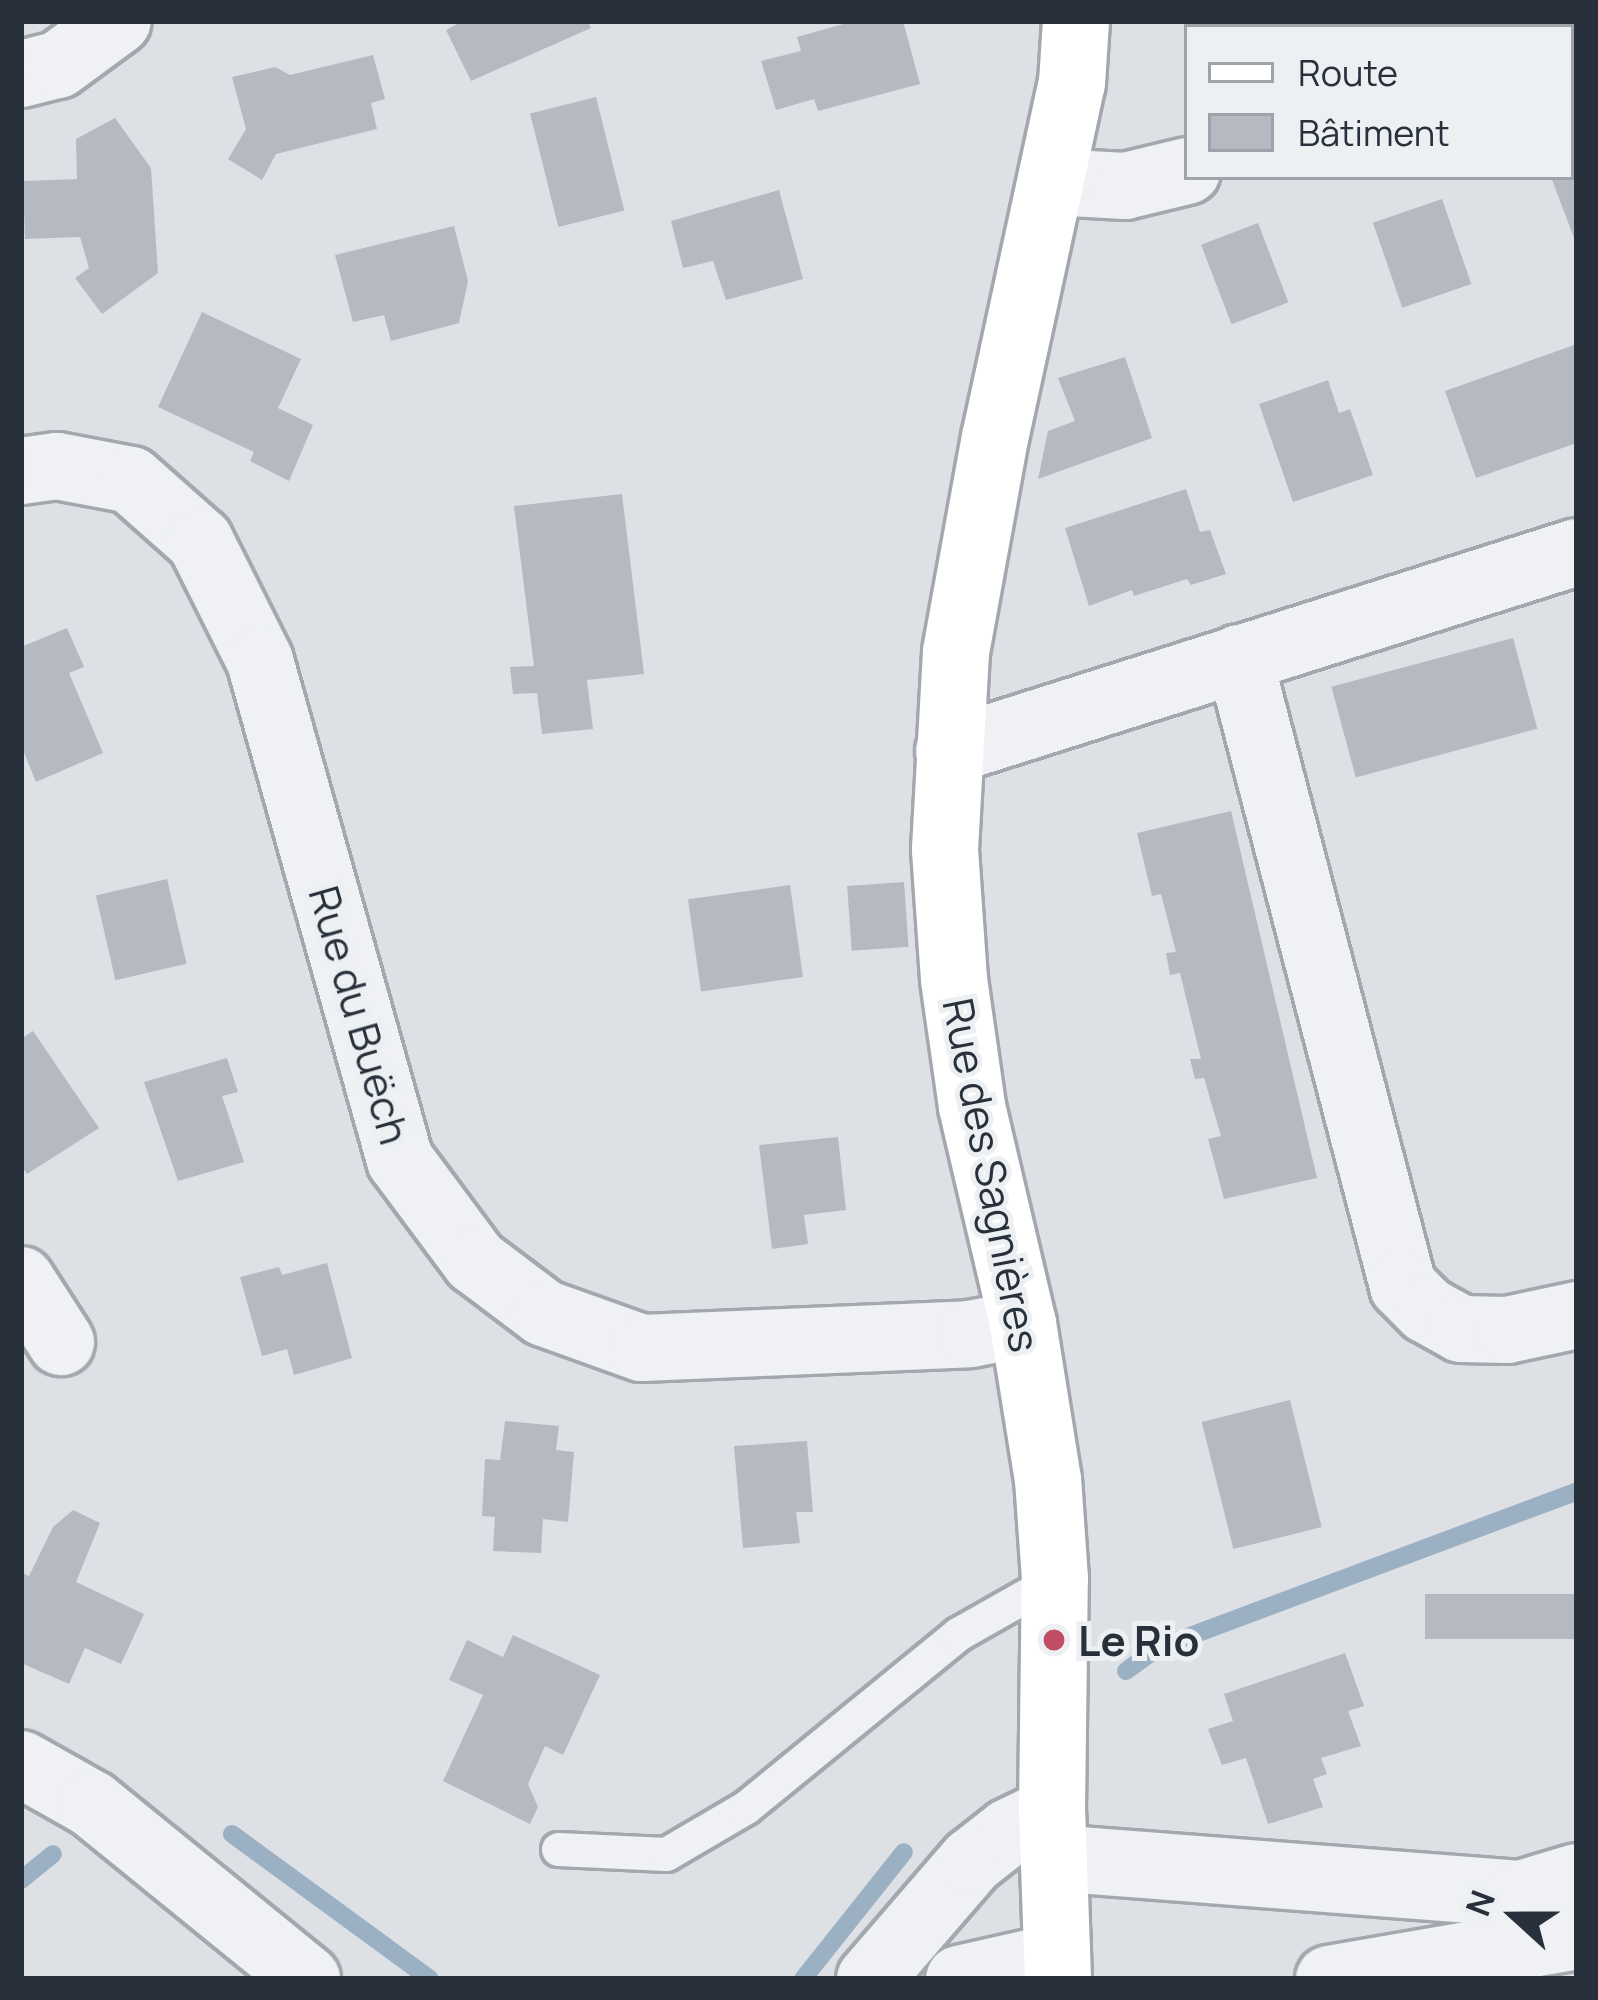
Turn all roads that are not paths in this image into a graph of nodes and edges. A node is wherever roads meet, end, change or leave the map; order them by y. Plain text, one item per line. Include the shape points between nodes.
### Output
1 (118, 21) edge
2 (1076, 21) edge
3 (21, 74) edge
4 (1184, 172) edge
5 (1053, 182) junction
6 (21, 471) edge
7 (1577, 552) edge
8 (1239, 658) junction
9 (949, 751) junction
10 (21, 1280) edge
11 (1577, 1315) edge
12 (1023, 1324) junction
13 (62, 1342) dead end
14 (1055, 1579) junction
15 (21, 1764) edge
16 (1053, 1834) junction
17 (558, 1849) dead end
18 (1577, 1876) edge
19 (1577, 1936) edge
20 (1057, 1968) edge
21 (308, 1979) edge
22 (870, 1979) edge
23 (959, 1979) edge
24 (1329, 1979) edge

1 - 3 street via 58,64
2 - 5 main road, Rue des Sagnières
4 - 5 street via 1125,186
5 - 9 main road, Rue des Sagnières via 995,438 956,652
6 - 12 street, Rue du Buëch via 58,466 131,480 200,541 260,662 400,1160 475,1261 544,1313 642,1348 970,1334
7 - 8 street
8 - 9 street
8 - 11 street via 1403,1286 1461,1329 1507,1330
9 - 12 main road, Rue des Sagnières via 953,979 972,1106
10 - 13 street
12 - 14 main road, Rue des Sagnières
14 - 16 main road, Rue des Sagnières
14 - 17 lane via 958,1634 746,1808 666,1853
15 - 21 street via 92,1804
16 - 18 street via 1520,1894
16 - 20 main road, Rue des Sagnières
16 - 22 street via 1009,1832 972,1861
19 - 24 street
20 - 23 street

